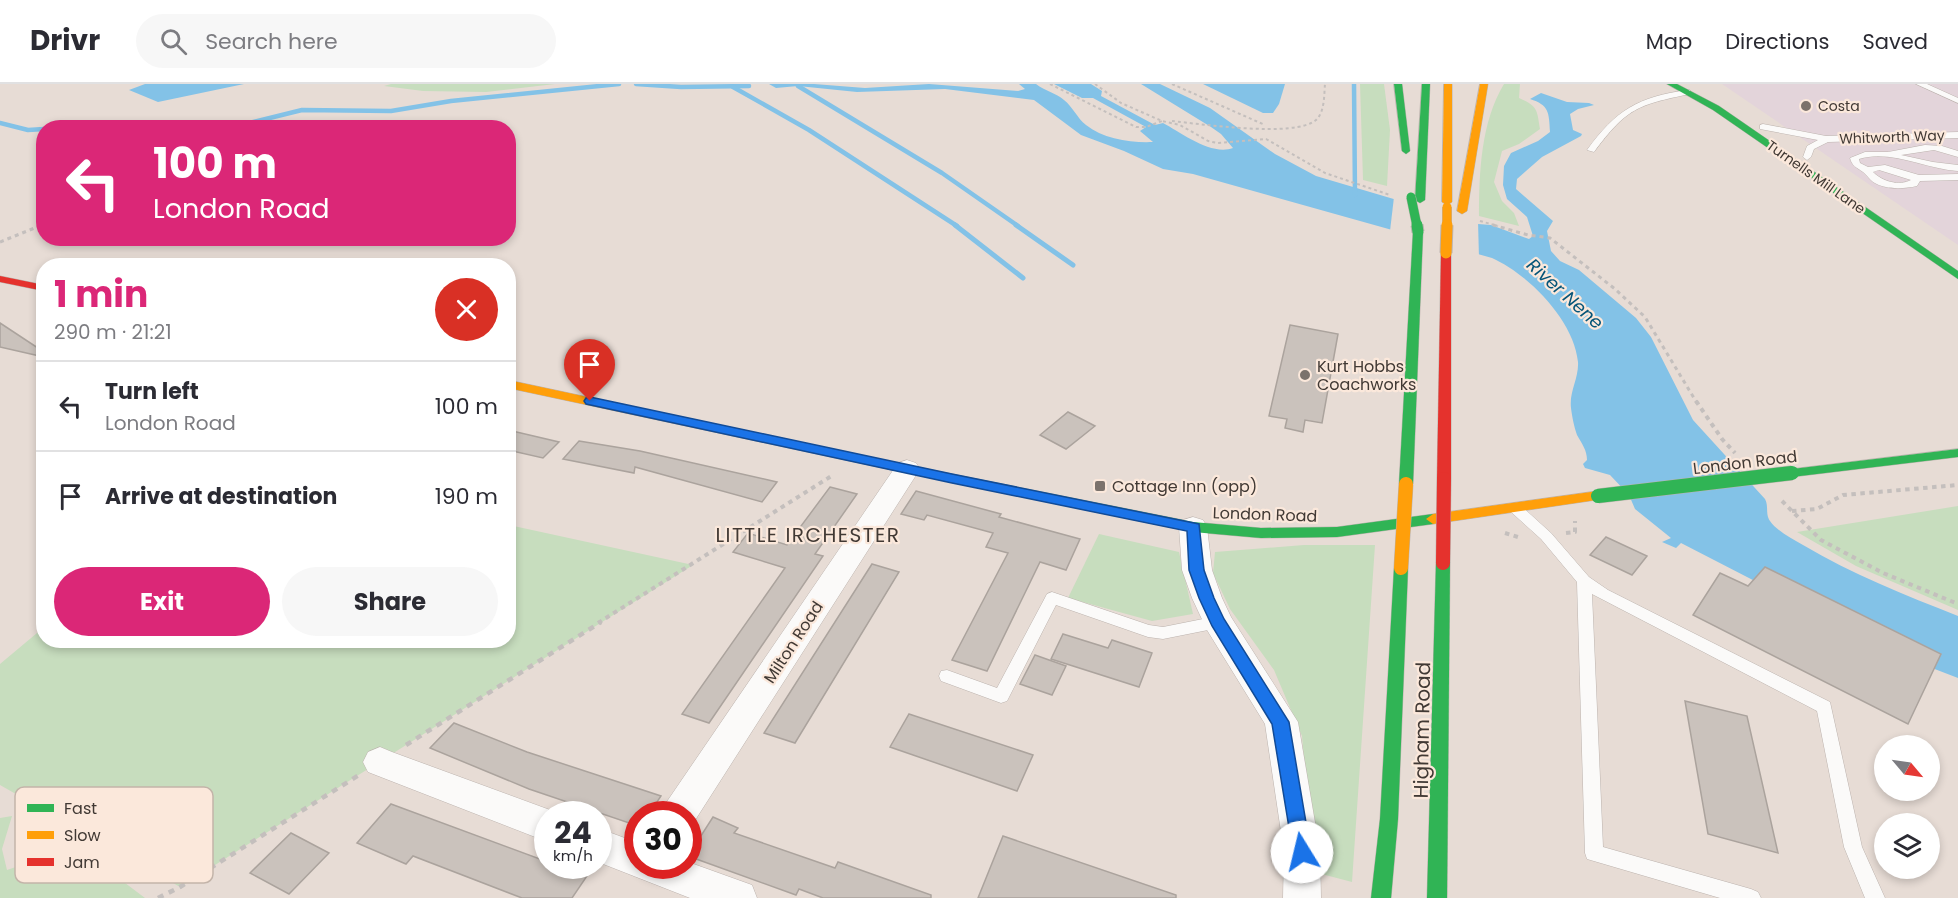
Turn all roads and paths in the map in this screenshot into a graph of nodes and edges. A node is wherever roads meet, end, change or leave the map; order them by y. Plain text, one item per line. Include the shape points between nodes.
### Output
1 (1050, 84) edge
2 (1095, 84) edge
3 (1172, 84) edge
4 (1325, 84) edge
5 (1398, 84) edge
6 (1426, 84) edge
7 (1448, 84) edge
8 (1484, 84) edge
9 (1671, 84) edge
10 (1920, 84) edge
11 (1688, 88) edge
12 (1958, 101) edge
13 (1161, 122) junction
14 (1763, 127) junction
15 (1277, 128) junction
16 (1958, 135) edge
17 (1826, 139) junction
18 (1958, 146) edge
19 (1946, 147) junction
20 (1591, 150) dead end
21 (1958, 154) edge
22 (1886, 155) junction
23 (1807, 157) junction
24 (1900, 158) junction
25 (1958, 162) edge
26 (1922, 163) junction
27 (1958, 168) edge
28 (1868, 171) junction
29 (1913, 177) junction
30 (1958, 177) edge
31 (1362, 187) dead end
32 (1416, 198) junction
33 (36, 227) edge
34 (1528, 235) dead end
35 (0, 242) edge
36 (1451, 255) junction
37 (1958, 259) edge
38 (1958, 276) edge
39 (0, 279) edge
40 (36, 286) edge
41 (516, 386) edge
42 (1958, 453) edge
43 (1738, 455) dead end
44 (843, 469) dead end
45 (908, 469) junction
46 (1958, 485) edge
47 (1776, 496) dead end
48 (1515, 508) junction
49 (1791, 511) junction
50 (1194, 527) junction
51 (1584, 581) junction
52 (1958, 604) edge
53 (1218, 622) junction
54 (947, 676) dead end
55 (381, 762) junction
56 (688, 801) edge
57 (534, 821) edge
58 (213, 866) edge
59 (686, 879) edge
60 (186, 883) edge
61 (158, 898) edge
62 (738, 898) edge
63 (1302, 898) edge
64 (1381, 898) edge
65 (1437, 898) edge
66 (1751, 898) edge
67 (1875, 898) edge

1 - 13 path via 1136,127
2 - 13 path via 1121,103
3 - 15 path via 1257,123
4 - 15 path via 1321,113 1316,120 1306,126
5 - 32 highway via 1407,166
6 - 32 highway
7 - 36 highway, bridge via 1447,207
8 - 36 highway
9 - 11 highway, Turnells Mill Lane
10 - 12 lane
11 - 14 highway, Turnells Mill Lane
11 - 20 lane via 1631,106 1609,125
11 - 38 highway, Turnells Mill Lane
13 - 15 path
13 - 31 path via 1180,125 1208,141 1266,139 1296,161
14 - 17 lane, Whitworth Way
14 - 23 highway, Turnells Mill Lane
16 - 17 lane, Whitworth Way
17 - 23 lane, Whitworth Way via 1810,148
18 - 19 lane
19 - 21 lane
19 - 22 lane
21 - 24 lane
22 - 24 lane
22 - 28 lane via 1862,154 1854,158 1856,164
23 - 37 highway, Turnells Mill Lane
24 - 26 lane
25 - 26 lane
26 - 27 lane
28 - 29 lane via 1884,168
28 - 29 lane via 1877,180 1894,185 1914,184
29 - 30 lane
32 - 64 highway, Higham Road, bridge via 1418,239 1406,484 1389,819
33 - 35 path
34 - 43 path via 1550,238 1645,317 1695,400
36 - 65 highway, Higham Road, bridge
39 - 40 highway
41 - 45 highway, London Road
42 - 48 highway, London Road, bridge
44 - 55 path
45 - 50 highway, London Road
45 - 56 street, Milton Road
46 - 49 path via 1843,495 1817,509
47 - 49 path
48 - 50 highway, London Road via 1337,532 1261,533
48 - 51 lane via 1546,536
49 - 52 path via 1821,540 1883,573
50 - 53 street via 1197,570
51 - 66 lane via 1594,853
51 - 67 lane via 1824,707 1852,847
53 - 54 lane via 1163,633 1148,631 1052,598 1001,696
53 - 63 street via 1281,722 1302,852
55 - 57 street
55 - 58 path
59 - 62 street
60 - 61 path

